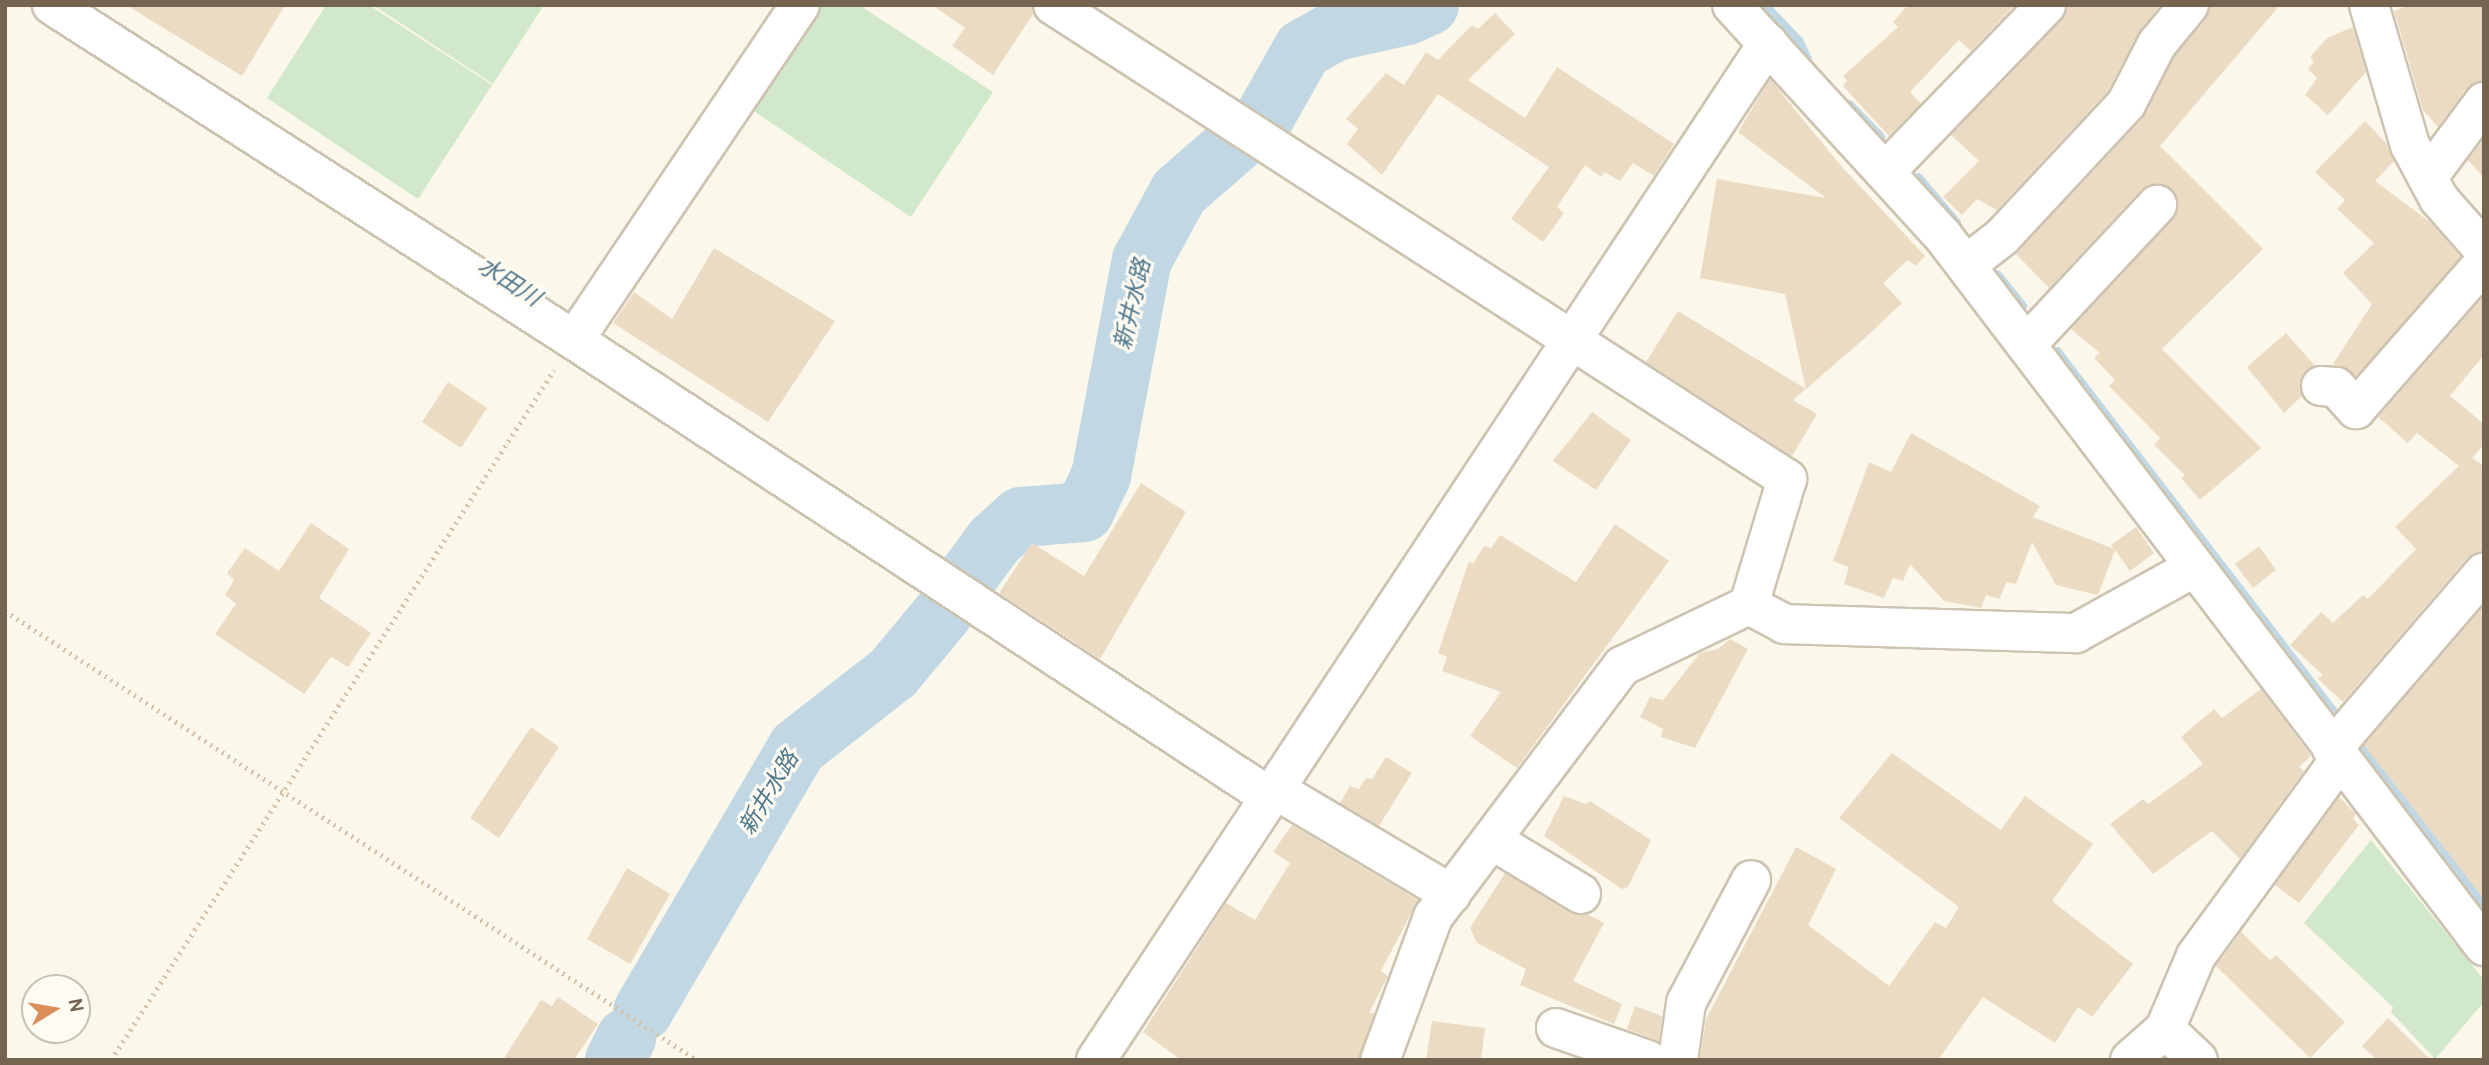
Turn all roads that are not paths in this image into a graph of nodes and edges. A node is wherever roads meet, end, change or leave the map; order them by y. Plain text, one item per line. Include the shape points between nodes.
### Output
1 (52, 5) edge
2 (800, 5) edge
3 (1053, 5) edge
4 (1732, 5) edge
5 (2046, 5) edge
6 (2189, 5) edge
7 (2369, 5) edge
8 (1768, 43) junction
9 (2484, 102) edge
10 (1885, 172) junction
11 (2428, 177) junction
12 (2157, 205) dead end
13 (2484, 250) edge
14 (2484, 263) edge
15 (1966, 265) junction
16 (1569, 339) junction
17 (574, 340) junction
18 (2026, 345) junction
19 (2321, 386) dead end
20 (2195, 567) junction
21 (2484, 572) edge
22 (1749, 606) junction
23 (2336, 754) junction
24 (1274, 794) junction
25 (1492, 840) junction
26 (1751, 880) dead end
27 (1451, 894) junction
28 (1581, 894) dead end
29 (2484, 946) edge
30 (1556, 1028) dead end
31 (2165, 1029) junction
32 (1101, 1058) edge
33 (1380, 1060) edge
34 (1647, 1060) edge
35 (1678, 1060) edge
36 (2130, 1060) edge
37 (2199, 1060) edge

1 - 17 street
2 - 17 street
3 - 16 street
4 - 8 street
5 - 10 street
6 - 15 street via 2157,44 2126,104 2002,237
7 - 11 street via 2401,124
8 - 10 street
8 - 16 street
9 - 11 street
10 - 15 street
11 - 13 street via 2439,199
12 - 18 street
14 - 19 street via 2356,409 2336,387
15 - 18 street
16 - 22 street via 1787,479
16 - 24 street
17 - 24 street
18 - 20 street
20 - 22 street via 2076,633 1784,624
20 - 23 street
21 - 23 street
22 - 25 street via 1622,666
23 - 29 street
23 - 31 street via 2196,956
24 - 27 street
24 - 32 street
25 - 27 street
25 - 28 street
26 - 35 street via 1686,1003
27 - 33 street via 1433,917
30 - 34 street
31 - 36 street
31 - 37 street

